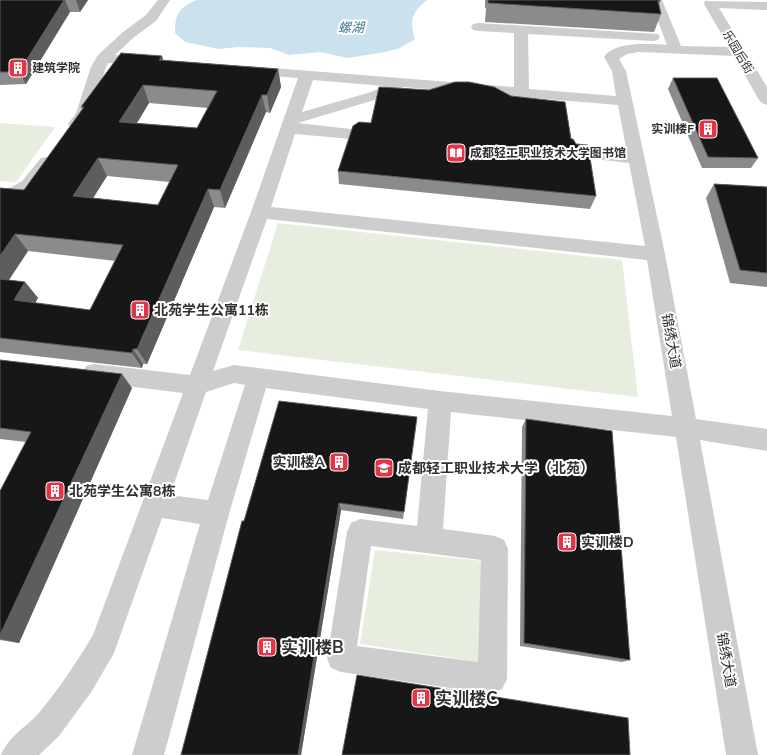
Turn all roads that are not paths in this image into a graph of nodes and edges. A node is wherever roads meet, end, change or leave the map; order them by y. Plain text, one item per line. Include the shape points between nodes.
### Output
1 (164, 0) edge
2 (656, 0) edge
3 (767, 6) edge
4 (478, 27) dead end
5 (521, 30) junction
6 (674, 44) junction
7 (738, 52) junction
8 (103, 58) junction
9 (158, 63) edge
10 (236, 69) edge
11 (307, 75) junction
12 (402, 83) junction
13 (522, 93) junction
14 (767, 100) edge
15 (625, 101) junction
16 (290, 124) junction
17 (351, 134) edge
18 (578, 152) edge
19 (637, 159) junction
20 (0, 202) edge
21 (260, 212) junction
22 (656, 254) junction
23 (71, 370) edge
24 (258, 378) junction
25 (197, 385) junction
26 (440, 401) junction
27 (686, 428) junction
28 (767, 440) edge
29 (154, 505) junction
30 (216, 514) junction
31 (429, 541) junction
32 (17, 755) edge
33 (148, 755) edge
34 (742, 755) edge

1 - 8 street via 152,18 128,35
2 - 6 street
3 - 7 street, 乐园后街 via 710,4
4 - 5 street
5 - 6 street
5 - 13 street
6 - 7 street, 锦绣大道
6 - 15 street, 锦绣大道 via 639,48 611,56 619,72
7 - 14 street, 乐园后街
8 - 9 street
8 - 20 street via 84,114 28,185
10 - 11 street
11 - 12 street
11 - 16 street
12 - 13 street
12 - 16 street via 376,95 342,104
13 - 15 street
15 - 19 street, 锦绣大道
16 - 17 street
16 - 21 street
18 - 19 street
19 - 22 street, 锦绣大道
21 - 22 street
21 - 25 street
22 - 27 street, 锦绣大道
23 - 25 street
24 - 25 street via 234,374
24 - 26 street
24 - 30 street
25 - 29 street
26 - 27 street
26 - 31 street
27 - 28 street
27 - 34 street, 锦绣大道
29 - 30 street
29 - 32 street via 104,642 82,681 48,725
30 - 33 street
31 - 31 street via 360,532 341,658 492,678 495,549

